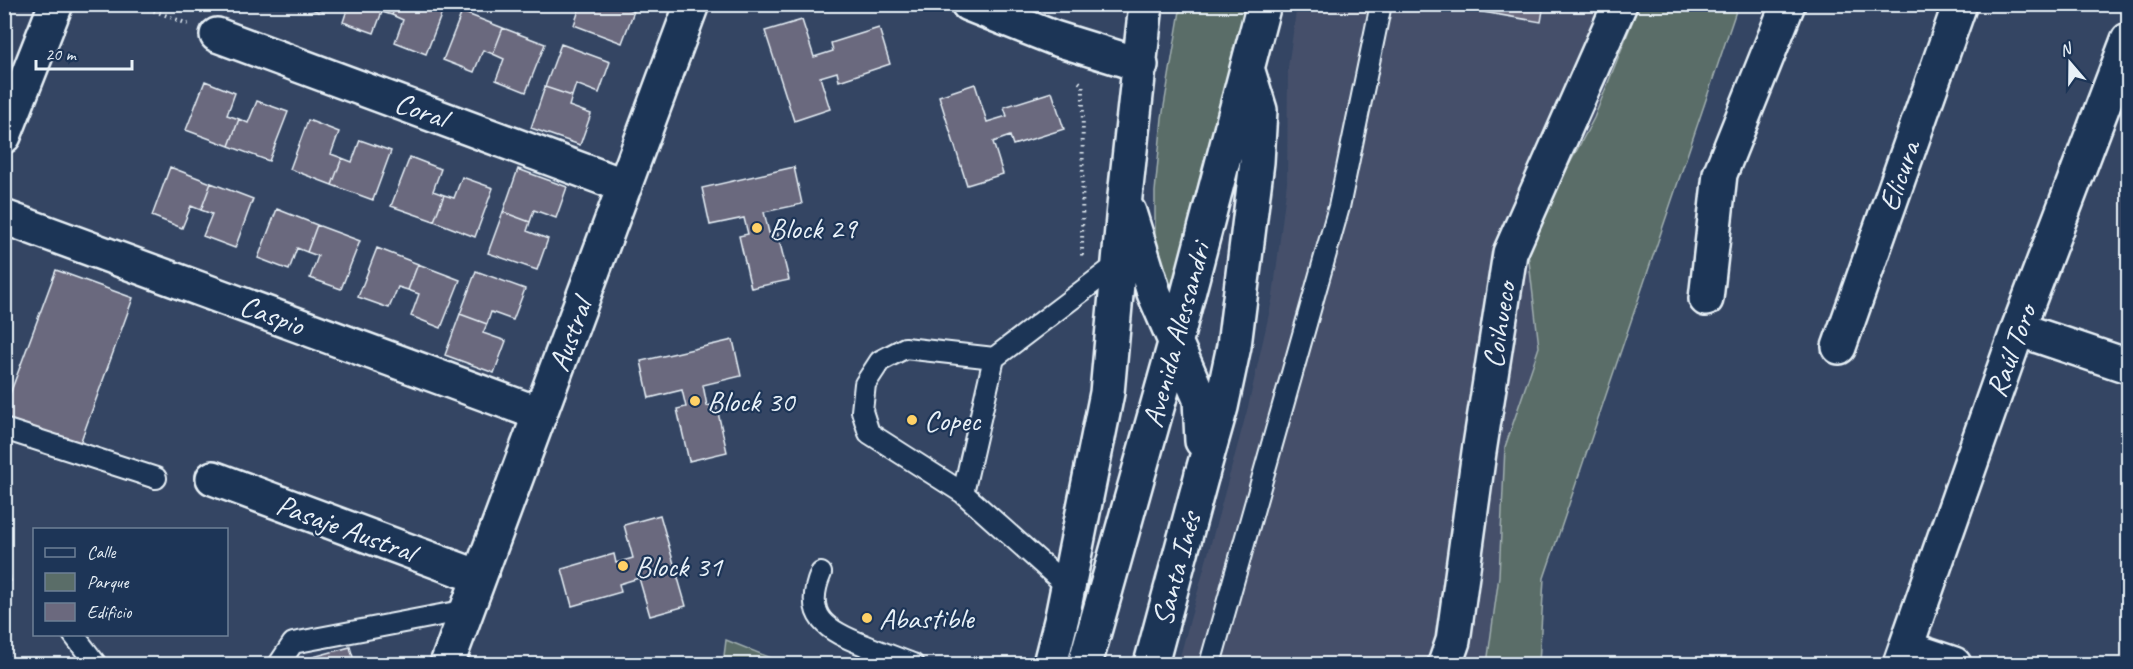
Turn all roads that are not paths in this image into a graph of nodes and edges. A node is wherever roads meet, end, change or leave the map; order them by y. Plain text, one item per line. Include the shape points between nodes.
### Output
1 (56, 4) edge
2 (693, 4) edge
3 (968, 4) edge
4 (1146, 4) edge
5 (1264, 4) edge
6 (1381, 4) edge
7 (1620, 4) edge
8 (1788, 4) edge
9 (1960, 4) edge
10 (217, 35) dead end
11 (2128, 40) edge
12 (1141, 65) junction
13 (1247, 70) junction
14 (4, 136) edge
15 (625, 186) junction
16 (1125, 196) junction
17 (4, 217) edge
18 (1119, 263) junction
19 (1706, 299) dead end
20 (2018, 329) junction
21 (1176, 340) junction
22 (1839, 347) dead end
23 (994, 358) junction
24 (2128, 366) edge
25 (540, 414) junction
26 (4, 429) edge
27 (1202, 474) junction
28 (156, 478) dead end
29 (213, 478) dead end
30 (963, 493) junction
31 (821, 573) dead end
32 (479, 577) junction
33 (1068, 587) junction
34 (467, 610) junction
35 (75, 636) edge
36 (1903, 656) edge
37 (96, 664) edge
38 (279, 664) edge
39 (447, 664) edge
40 (913, 664) edge
41 (1050, 664) edge
42 (1085, 664) edge
43 (1151, 664) edge
44 (1210, 664) edge
45 (1445, 664) edge
46 (1954, 664) edge

1 - 14 street
2 - 15 street, Austral
3 - 12 street via 1054,38
4 - 12 street, Avenida Alessandri
5 - 13 street, Avenida Alessandri
6 - 44 lane via 1339,207
7 - 45 street, Coihueco via 1510,253 1453,641
8 - 19 street via 1720,174
9 - 22 street, Elicura
10 - 15 street, Coral
11 - 20 street, Raúl Toro
12 - 16 street, Avenida Alessandri
13 - 21 street, Avenida Alessandri
13 - 27 street, Santa Inés via 1260,110 1257,162 1234,346
15 - 25 street, Austral
16 - 18 street, Avenida Alessandri
16 - 21 street via 1154,293
17 - 25 street, Caspio
18 - 23 lane
18 - 33 street, Avenida Alessandri via 1107,393
20 - 24 street
20 - 36 street, Raúl Toro
21 - 27 street via 1200,399
21 - 42 street, Avenida Alessandri
23 - 30 lane
23 - 30 lane via 905,348 880,361 865,384 862,411 869,433
25 - 32 street, Austral
26 - 28 lane
27 - 43 street, Santa Inés
29 - 32 street, Pasaje Austral
30 - 33 lane
31 - 40 lane via 814,600 825,624 840,636
32 - 34 street, Austral
33 - 41 street, Avenida Alessandri
34 - 38 lane via 293,643
34 - 39 street, Austral
35 - 37 lane
36 - 46 street

